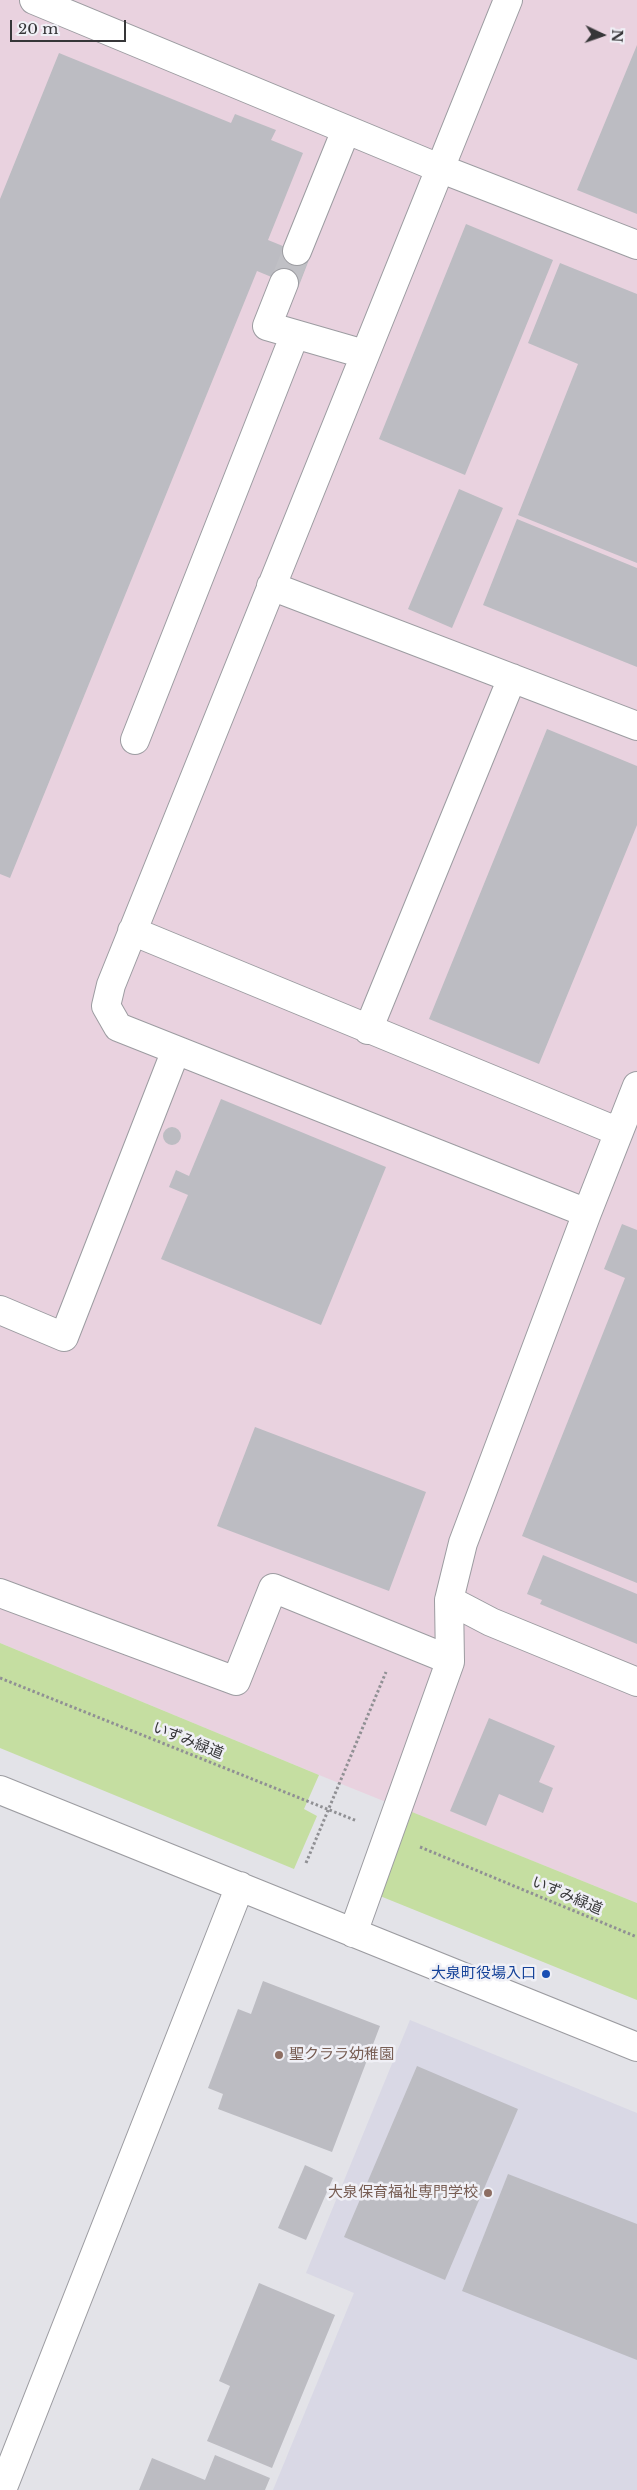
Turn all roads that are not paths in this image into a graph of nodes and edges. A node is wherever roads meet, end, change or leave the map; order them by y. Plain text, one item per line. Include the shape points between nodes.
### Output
1 (34, 0) edge
2 (508, 0) edge
3 (346, 130) junction
4 (439, 168) junction
5 (637, 245) edge
6 (297, 251) tunnel mouth
7 (284, 283) tunnel mouth
8 (295, 334) junction
9 (364, 354) junction
10 (271, 586) junction
11 (512, 678) junction
12 (637, 726) edge
13 (135, 740) dead end
14 (132, 931) junction
15 (368, 1030) junction
16 (176, 1050) junction
17 (637, 1086) edge
18 (619, 1132) junction
19 (587, 1213) junction
20 (0, 1310) edge
21 (0, 1593) edge
22 (449, 1600) junction
23 (450, 1660) junction
24 (637, 1682) edge
25 (0, 1790) edge
26 (240, 1886) junction
27 (353, 1933) junction
28 (637, 2047) edge
29 (2, 2490) edge

1 - 3 street
2 - 4 street
3 - 4 street
3 - 6 street
4 - 5 street
4 - 9 street
7 - 8 street via 266,326
8 - 9 street
8 - 13 street
9 - 10 street
10 - 11 street
10 - 14 street
11 - 12 street
11 - 15 street
14 - 15 street
14 - 16 street via 106,1006 118,1027
15 - 18 street
16 - 19 street
16 - 20 street via 64,1337
17 - 18 street
18 - 19 street
19 - 22 street via 462,1543
21 - 23 street via 236,1681 273,1588
22 - 23 street
22 - 24 street via 491,1622
23 - 27 street
25 - 26 street
26 - 27 street
26 - 29 street
27 - 28 street

